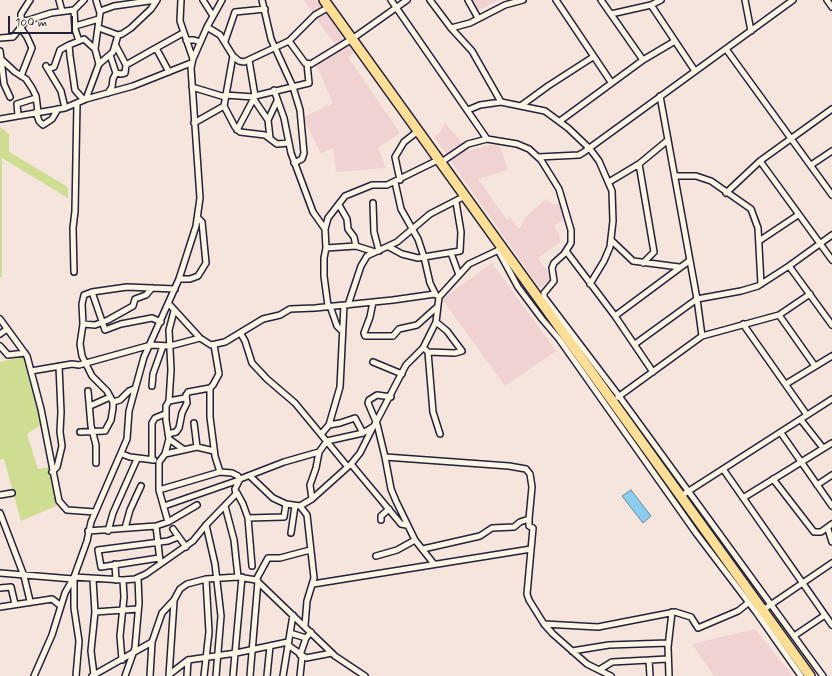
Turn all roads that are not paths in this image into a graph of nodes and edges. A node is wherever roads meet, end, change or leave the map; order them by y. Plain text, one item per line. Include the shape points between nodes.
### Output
1 (30, 0) edge
2 (59, 0) edge
3 (84, 0) edge
4 (96, 0) edge
5 (156, 0) edge
6 (180, 0) edge
7 (203, 0) edge
8 (222, 0) edge
9 (262, 0) edge
10 (390, 0) edge
11 (407, 0) edge
12 (430, 0) edge
13 (468, 0) edge
14 (523, 0) edge
15 (556, 0) edge
16 (601, 0) edge
17 (661, 0) edge
18 (745, 0) edge
19 (793, 0) edge
20 (827, 0) edge
21 (327, 3) edge
22 (651, 4) junction
23 (832, 7) edge
24 (265, 8) junction
25 (396, 8) junction
26 (74, 10) junction
27 (62, 11) junction
28 (100, 11) junction
29 (611, 14) junction
30 (213, 16) junction
31 (478, 18) junction
32 (99, 19) junction
33 (26, 21) junction
34 (75, 26) junction
35 (207, 27) junction
36 (21, 28) junction
37 (99, 28) junction
38 (451, 28) junction
39 (751, 31) junction
40 (184, 33) junction
41 (118, 35) junction
42 (0, 38) edge
43 (352, 39) junction
44 (186, 40) junction
45 (79, 41) junction
46 (224, 41) junction
47 (289, 41) junction
48 (675, 41) junction
49 (200, 42) junction
50 (69, 46) junction
51 (116, 46) junction
52 (274, 46) junction
53 (156, 48) junction
54 (726, 48) junction
55 (95, 49) junction
56 (0, 51) edge
57 (110, 55) junction
58 (233, 56) junction
59 (593, 57) junction
60 (1, 59) edge
61 (249, 60) junction
62 (643, 60) junction
63 (192, 61) junction
64 (100, 64) junction
65 (307, 64) junction
66 (126, 66) junction
67 (695, 71) junction
68 (169, 72) junction
69 (116, 73) junction
70 (21, 76) junction
71 (611, 82) junction
72 (192, 87) junction
73 (293, 87) junction
74 (274, 90) junction
75 (107, 94) junction
76 (225, 96) junction
77 (660, 96) junction
78 (10, 97) dead end
79 (254, 97) junction
80 (36, 98) junction
81 (85, 100) junction
82 (277, 101) junction
83 (501, 102) junction
84 (77, 103) junction
85 (522, 105) junction
86 (224, 106) junction
87 (64, 108) junction
88 (58, 109) junction
89 (832, 109) edge
90 (468, 110) junction
91 (37, 112) junction
92 (18, 115) junction
93 (0, 119) edge
94 (268, 120) junction
95 (560, 121) junction
96 (194, 123) junction
97 (237, 130) junction
98 (418, 131) junction
99 (270, 138) junction
100 (791, 138) junction
101 (487, 139) junction
102 (668, 140) junction
103 (289, 143) junction
104 (590, 149) junction
105 (832, 151) edge
106 (538, 157) junction
107 (760, 161) junction
108 (439, 162) junction
109 (294, 163) junction
110 (639, 164) junction
111 (811, 165) junction
112 (675, 176) junction
113 (397, 181) junction
114 (609, 182) junction
115 (726, 193) junction
116 (832, 195) edge
117 (465, 196) junction
118 (456, 202) junction
119 (373, 203) dead end
120 (339, 205) junction
121 (798, 215) junction
122 (198, 218) junction
123 (325, 229) junction
124 (412, 229) junction
125 (832, 235) edge
126 (611, 240) junction
127 (759, 241) junction
128 (820, 243) junction
129 (356, 246) junction
130 (389, 247) junction
131 (326, 248) junction
132 (500, 249) junction
133 (566, 251) junction
134 (377, 252) junction
135 (451, 253) junction
136 (424, 257) junction
137 (832, 260) edge
138 (689, 261) junction
139 (643, 263) junction
140 (789, 266) junction
141 (679, 267) junction
142 (74, 272) dead end
143 (459, 275) junction
144 (180, 280) junction
145 (590, 284) junction
146 (761, 284) junction
147 (152, 288) junction
148 (176, 289) junction
149 (92, 292) junction
150 (810, 294) junction
151 (437, 295) junction
152 (697, 299) junction
153 (373, 302) junction
154 (169, 304) junction
155 (346, 305) junction
156 (329, 306) junction
157 (437, 307) junction
158 (174, 310) junction
159 (779, 315) junction
160 (615, 316) junction
161 (0, 319) edge
162 (161, 322) junction
163 (436, 322) junction
164 (103, 323) junction
165 (83, 324) junction
166 (743, 324) junction
167 (832, 325) edge
168 (7, 328) junction
169 (342, 330) junction
170 (0, 334) edge
171 (240, 334) junction
172 (702, 336) junction
173 (200, 338) junction
174 (635, 344) junction
175 (151, 345) junction
176 (214, 345) junction
177 (0, 346) edge
178 (163, 346) junction
179 (170, 346) junction
180 (423, 348) junction
181 (428, 352) junction
182 (25, 353) junction
183 (832, 356) edge
184 (373, 362) dead end
185 (86, 363) junction
186 (59, 366) junction
187 (815, 366) junction
188 (31, 371) junction
189 (653, 372) junction
190 (402, 374) junction
191 (786, 384) junction
192 (152, 386) dead end
193 (210, 388) junction
194 (134, 389) junction
195 (88, 391) dead end
196 (186, 395) junction
197 (391, 397) junction
198 (616, 399) junction
199 (832, 399) edge
200 (111, 400) junction
201 (169, 401) junction
202 (90, 406) junction
203 (165, 414) junction
204 (807, 414) junction
205 (801, 420) junction
206 (194, 423) dead end
207 (328, 425) junction
208 (375, 425) junction
209 (80, 432) dead end
210 (93, 432) junction
211 (322, 433) junction
212 (363, 433) junction
213 (781, 433) junction
214 (440, 434) dead end
215 (169, 436) junction
216 (327, 441) junction
217 (831, 445) edge
218 (197, 447) junction
219 (823, 448) junction
220 (183, 449) junction
221 (214, 451) junction
222 (319, 452) junction
223 (122, 454) junction
224 (165, 454) junction
225 (385, 457) junction
226 (137, 459) junction
227 (152, 460) junction
228 (159, 462) junction
229 (800, 462) junction
230 (96, 463) dead end
231 (349, 465) junction
232 (723, 469) junction
233 (52, 472) junction
234 (220, 472) junction
235 (832, 475) edge
236 (250, 476) junction
237 (773, 479) junction
238 (239, 480) junction
239 (817, 485) junction
240 (141, 486) dead end
241 (159, 490) junction
242 (12, 493) dead end
243 (236, 493) junction
244 (685, 494) junction
245 (0, 495) edge
246 (743, 498) junction
247 (312, 499) junction
248 (286, 504) junction
249 (197, 505) dead end
250 (164, 506) junction
251 (225, 506) junction
252 (297, 506) junction
253 (832, 506) edge
254 (390, 509) junction
255 (95, 512) junction
256 (0, 513) edge
257 (248, 518) junction
258 (529, 519) junction
259 (381, 520) dead end
260 (168, 522) junction
261 (206, 524) junction
262 (832, 524) edge
263 (406, 525) junction
264 (156, 526) junction
265 (125, 528) junction
266 (173, 529) dead end
267 (828, 529) junction
268 (88, 531) junction
269 (108, 531) junction
270 (291, 533) dead end
271 (178, 537) junction
272 (415, 540) junction
273 (157, 542) junction
274 (832, 542) edge
275 (186, 547) junction
276 (423, 548) junction
277 (531, 549) junction
278 (310, 550) junction
279 (376, 556) dead end
280 (159, 558) junction
281 (832, 563) edge
282 (115, 564) junction
283 (161, 564) junction
284 (434, 564) junction
285 (252, 566) dead end
286 (0, 573) edge
287 (24, 576) junction
288 (240, 577) junction
289 (74, 578) junction
290 (138, 578) junction
291 (217, 578) junction
292 (206, 579) junction
293 (94, 580) junction
294 (116, 580) junction
295 (123, 580) junction
296 (257, 581) junction
297 (802, 582) junction
298 (313, 584) junction
299 (0, 588) edge
300 (174, 600) junction
301 (30, 601) junction
302 (748, 603) junction
303 (771, 603) junction
304 (15, 604) junction
305 (60, 606) junction
306 (0, 607) edge
307 (138, 608) junction
308 (123, 610) junction
309 (762, 610) junction
310 (95, 612) junction
311 (672, 612) junction
312 (293, 615) junction
313 (825, 615) junction
314 (544, 624) junction
315 (305, 625) junction
316 (832, 625) edge
317 (311, 632) junction
318 (290, 633) junction
319 (794, 636) junction
320 (306, 638) junction
321 (152, 642) junction
322 (668, 643) junction
323 (288, 644) junction
324 (270, 646) junction
325 (251, 650) junction
326 (572, 651) junction
327 (134, 652) junction
328 (236, 653) junction
329 (332, 653) junction
330 (218, 656) junction
331 (301, 656) junction
332 (205, 658) junction
333 (668, 659) junction
334 (122, 660) junction
335 (188, 660) junction
336 (650, 660) junction
337 (599, 670) junction
338 (93, 675) edge
339 (169, 675) edge
340 (34, 676) edge
341 (76, 676) edge
342 (125, 676) edge
343 (150, 676) edge
344 (187, 676) edge
345 (204, 676) edge
346 (216, 676) edge
347 (233, 676) edge
348 (250, 676) edge
349 (267, 676) edge
350 (283, 676) edge
351 (300, 676) edge
352 (365, 676) edge
353 (611, 676) edge
354 (650, 676) edge
355 (669, 676) edge
356 (801, 676) edge
357 (810, 676) edge
358 (823, 676) edge

1 - 33 street via 21,14 21,19
2 - 27 street
3 - 26 street
4 - 28 street
5 - 28 street via 114,6
5 - 41 street via 151,9 131,28
6 - 40 street via 180,21
7 - 30 street
8 - 30 street
9 - 24 street
10 - 25 street
11 - 25 street
12 - 38 street
13 - 31 street
14 - 31 street via 505,5
15 - 59 street
16 - 29 street
17 - 22 street
18 - 39 street
19 - 39 street
20 - 23 street
21 - 43 highway
21 - 47 street
22 - 29 street
22 - 48 street
24 - 46 street via 235,12
24 - 52 street
25 - 43 street
25 - 90 street
26 - 27 street
26 - 34 street
27 - 33 street
28 - 32 street
29 - 62 street
30 - 35 street
31 - 38 street
32 - 34 street
32 - 37 street
33 - 36 street
34 - 45 street
35 - 46 street via 220,35
35 - 49 street
36 - 42 street via 12,38
36 - 70 street via 32,48
37 - 41 street
37 - 55 street
38 - 83 street via 472,51
39 - 54 street
40 - 44 street
40 - 53 street
41 - 51 street
43 - 65 street
43 - 98 highway
44 - 49 street
44 - 63 street
45 - 50 street
45 - 55 street via 84,39
46 - 58 street
47 - 52 street
47 - 65 street
48 - 62 street
48 - 67 street
49 - 63 street
50 - 81 street via 75,90
50 - 87 street via 60,50 54,67 47,67 61,91
51 - 57 street
51 - 66 street
52 - 61 street
52 - 73 street
53 - 66 street
53 - 68 street
54 - 67 street
54 - 100 street
55 - 64 street
56 - 60 street
57 - 64 street
57 - 69 street
58 - 61 street via 241,62
58 - 76 street
59 - 71 street
59 - 85 street
60 - 70 street
60 - 78 street via 4,84
61 - 79 street
62 - 71 street
63 - 68 street
63 - 72 street
64 - 81 street
65 - 73 street via 309,83
66 - 69 street via 124,73
67 - 77 street
68 - 75 street
69 - 75 street
70 - 80 street via 28,81
71 - 95 street
72 - 76 street
72 - 96 street
73 - 74 street
73 - 109 street via 300,110 304,151 302,159
74 - 79 street
74 - 82 street
75 - 81 street
76 - 79 street
76 - 86 street
77 - 102 street
77 - 104 street
79 - 94 street
79 - 97 street
80 - 91 street
80 - 92 street via 17,104
81 - 84 street
82 - 94 street
82 - 103 street via 284,118
83 - 85 street
83 - 90 street via 480,105
84 - 87 street
84 - 142 street
85 - 95 street via 545,111
86 - 96 street
86 - 97 street
87 - 88 street
88 - 91 street
88 - 91 street via 52,119 43,125
89 - 100 street
90 - 101 street
91 - 92 street
92 - 93 street
94 - 99 street
95 - 104 street
96 - 122 street via 200,198
97 - 99 street
98 - 108 highway
98 - 113 street via 404,142 395,156
99 - 103 street via 277,144
100 - 107 street
100 - 111 street
101 - 106 street via 517,144 529,149
101 - 108 street via 468,144
102 - 110 street
102 - 112 street
103 - 109 street
104 - 106 street via 579,155
104 - 114 street
105 - 111 street
106 - 133 street via 559,189 571,228 571,243
107 - 115 street
107 - 121 street
108 - 113 street
108 - 117 highway
109 - 123 street via 315,215
110 - 114 street
110 - 139 street via 654,252
111 - 116 street
112 - 115 street via 696,176 711,181
112 - 138 street
113 - 120 street via 386,186 372,185 351,193 343,197
113 - 124 street via 401,209
114 - 126 street via 614,211
115 - 127 street via 751,209 758,228
117 - 118 street
117 - 132 highway
118 - 124 street via 430,214
118 - 135 street via 460,215 461,248 460,251
119 - 134 street
120 - 123 street via 328,218
120 - 129 street via 347,219 348,229 354,237
121 - 127 street
121 - 128 street
122 - 144 street
122 - 144 street via 202,222 206,263 198,276
123 - 131 street
124 - 130 street
124 - 136 street
125 - 128 street
126 - 139 street via 633,262
126 - 145 street via 604,261
127 - 146 street
128 - 137 street
128 - 140 street
129 - 131 street
129 - 134 street
130 - 134 street
130 - 136 street via 413,258
131 - 156 street via 324,276
132 - 143 street via 471,263
132 - 198 highway
132 - 302 street via 518,287 559,339
133 - 145 street
133 - 198 street via 554,263 554,282 544,293 544,297
134 - 155 street via 368,256 361,266
135 - 136 street
135 - 143 street
136 - 151 street via 430,283
138 - 141 street
138 - 152 street
139 - 141 street
140 - 146 street
140 - 150 street
141 - 160 street
143 - 151 street
144 - 148 street
145 - 160 street
146 - 152 street via 741,291
147 - 148 street
147 - 149 street via 127,286
147 - 164 street via 144,296 134,299 132,306
148 - 154 street
149 - 164 street
149 - 165 street via 83,296
150 - 159 street
150 - 167 street
151 - 153 street
151 - 157 street
152 - 172 street
152 - 174 street
153 - 155 street
153 - 157 street via 365,336 393,336 399,329 419,324
154 - 158 street
154 - 162 street
155 - 156 street
155 - 169 street
156 - 169 street via 337,326
156 - 171 street via 290,309 280,315 263,319
157 - 163 street
158 - 173 street
158 - 179 street via 169,330
159 - 166 street
159 - 187 street
160 - 174 street
161 - 168 street
162 - 164 street via 152,318 121,324 106,331
162 - 175 street
163 - 180 street
163 - 181 street via 447,331 462,352
164 - 165 street
165 - 185 street via 80,349
166 - 172 street
166 - 191 street
168 - 170 street
168 - 182 street
169 - 207 street via 341,378
171 - 176 street
171 - 211 street via 246,341 252,363 295,403
172 - 189 street
173 - 176 street
173 - 179 street
174 - 189 street
175 - 178 street
175 - 185 street
175 - 194 street
176 - 193 street via 219,374
177 - 182 street via 8,355
178 - 179 street
178 - 192 street via 153,374
179 - 201 street
180 - 181 street
180 - 190 street via 411,359
181 - 214 street via 433,412
182 - 188 street
183 - 187 street
184 - 190 street
185 - 186 street
185 - 200 street via 92,376 107,391
186 - 188 street
186 - 233 street via 62,446 58,464
187 - 191 street
188 - 233 street via 41,409
189 - 198 street
190 - 197 street
191 - 204 street
193 - 196 street via 187,392
193 - 221 street
194 - 200 street via 120,400
194 - 223 street via 127,439
195 - 202 street
196 - 201 street via 185,398
196 - 215 street via 186,405 179,428
197 - 208 street
197 - 208 street via 377,396 369,400
198 - 244 highway
199 - 204 street
200 - 202 street
200 - 210 street via 112,416 107,430
201 - 203 street
202 - 210 street
203 - 215 street
203 - 227 street via 155,418 152,423
204 - 205 street
205 - 213 street
205 - 219 street
206 - 218 street
207 - 211 street
207 - 212 street via 340,424 355,418
208 - 212 street
208 - 225 street
208 - 231 street via 360,452
209 - 210 street
210 - 230 street
211 - 216 street
212 - 216 street
213 - 229 street
213 - 232 street
215 - 220 street
215 - 224 street
216 - 222 street
216 - 231 street
217 - 219 street
218 - 220 street
218 - 221 street
219 - 229 street
220 - 224 street
221 - 234 street
222 - 236 street via 284,462
222 - 247 street via 310,485
223 - 226 street
223 - 255 street
224 - 228 street
225 - 258 street via 526,469 531,480
225 - 263 street via 391,489
226 - 227 street
226 - 269 street via 113,513
227 - 228 street
228 - 241 street
229 - 237 street
229 - 239 street
231 - 247 street
231 - 254 street
232 - 244 street
232 - 246 street
233 - 255 street via 57,496 64,508
234 - 238 street via 232,473 238,476
234 - 241 street
235 - 239 street
236 - 238 street
236 - 248 street via 273,498
237 - 246 street
237 - 267 street via 814,532
238 - 243 street
238 - 250 street
239 - 253 street
240 - 265 street via 128,514
241 - 250 street
242 - 245 street
243 - 251 street
243 - 257 street via 244,504
244 - 303 street
244 - 309 highway
246 - 297 street
247 - 252 street
248 - 252 street
248 - 257 street via 284,517
249 - 260 street
250 - 260 street
251 - 261 street
251 - 288 street via 233,534
252 - 270 street
252 - 278 street via 308,517
254 - 259 street
254 - 263 street via 401,524
255 - 268 street
256 - 287 street
257 - 285 street
258 - 276 street via 514,527 492,528 480,536
258 - 277 street via 529,524 533,528
260 - 264 street
261 - 275 street
261 - 291 street
262 - 267 street
263 - 272 street
264 - 265 street
264 - 273 street
265 - 269 street
266 - 271 street
267 - 274 street
268 - 269 street
268 - 289 street
271 - 273 street via 170,541
271 - 275 street
272 - 276 street
272 - 279 street via 397,550
273 - 280 street
273 - 282 street via 99,549 100,567
275 - 283 street
276 - 284 street
277 - 284 street
277 - 314 street via 528,597
278 - 296 street via 280,558 268,558
278 - 298 street
280 - 282 street
280 - 283 street
281 - 297 street
282 - 294 street
283 - 290 street
284 - 298 street
286 - 287 street
287 - 289 street
287 - 301 street
288 - 291 street
288 - 296 street
288 - 328 street
289 - 293 street
289 - 305 street
289 - 341 street via 78,641
290 - 295 street
290 - 307 street
291 - 292 street
291 - 330 street via 221,616
292 - 300 street via 187,584 180,589
292 - 332 street via 209,632
293 - 294 street
293 - 310 street
294 - 295 street
295 - 308 street
296 - 312 street
296 - 325 street
297 - 303 street
297 - 313 street
298 - 315 street via 307,601
299 - 304 street via 11,587
300 - 321 street via 162,613
300 - 339 street
301 - 304 street
301 - 305 street via 52,599
302 - 311 street via 738,611 698,628 691,617
302 - 356 street
303 - 309 street
303 - 319 street
304 - 306 street
305 - 340 street via 52,635
307 - 308 street
307 - 327 street
308 - 310 street
308 - 334 street
309 - 357 highway
310 - 338 street via 90,651
311 - 314 street via 598,627
311 - 322 street
312 - 315 street
312 - 318 street
313 - 316 street
313 - 319 street
314 - 326 street
315 - 317 street
317 - 320 street
317 - 329 street
318 - 320 street
318 - 323 street
319 - 358 street
320 - 331 street
321 - 327 street
321 - 343 street
322 - 326 street via 632,643
322 - 333 street
323 - 324 street
323 - 331 street
323 - 350 street
324 - 325 street
324 - 349 street
325 - 328 street
325 - 348 street
326 - 337 street
327 - 334 street
327 - 342 street
328 - 330 street
328 - 347 street
329 - 331 street via 315,657
329 - 352 street
330 - 332 street
330 - 346 street
331 - 351 street
332 - 335 street
332 - 345 street
333 - 336 street
333 - 355 street
334 - 338 street
335 - 339 street
335 - 344 street
336 - 337 street via 612,662
336 - 354 street
337 - 353 street

